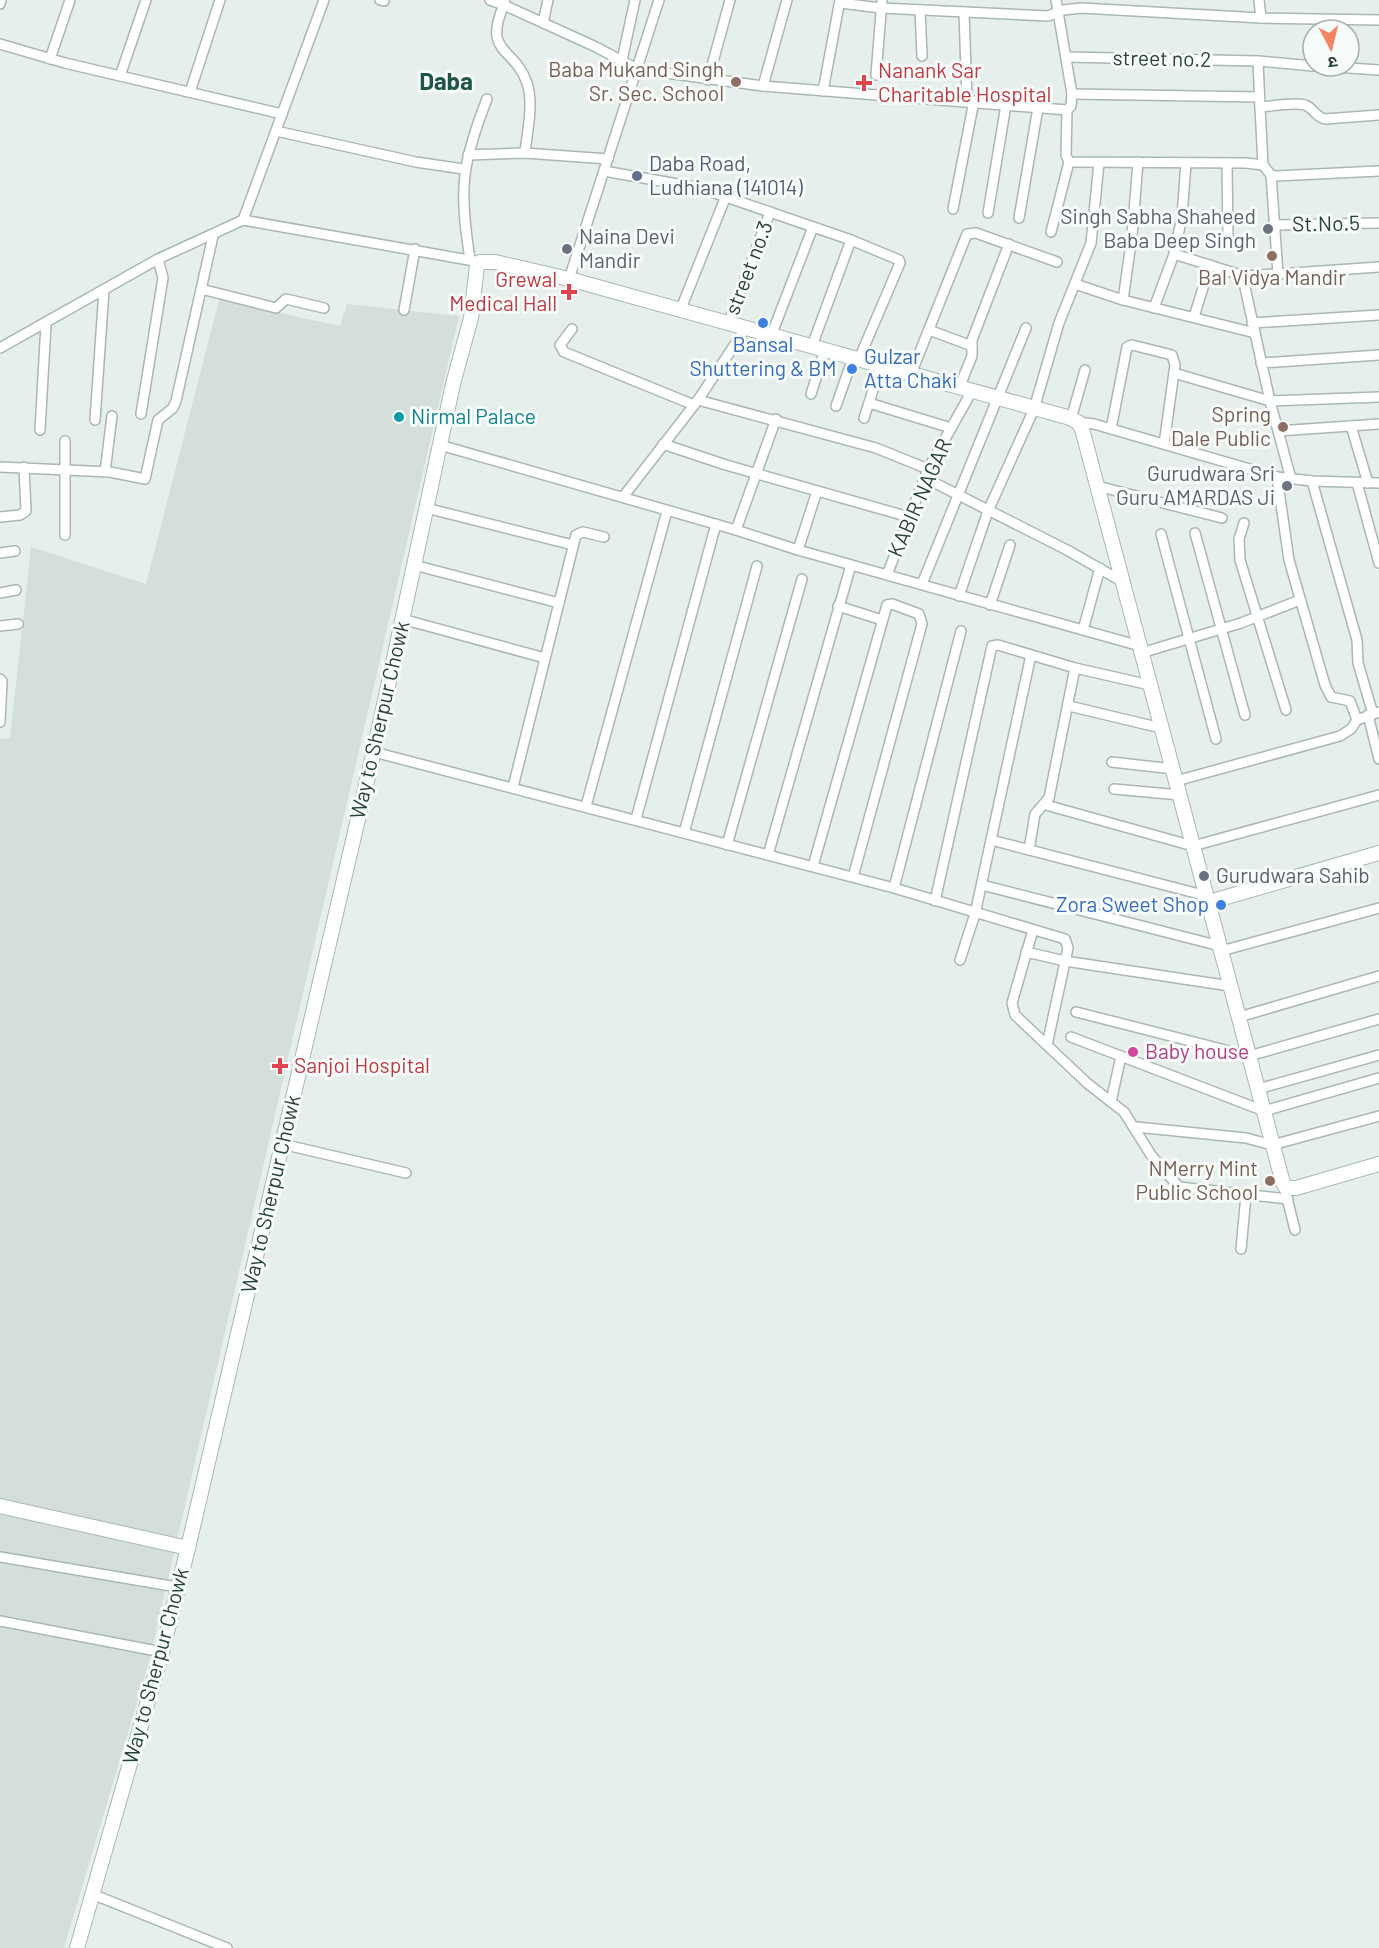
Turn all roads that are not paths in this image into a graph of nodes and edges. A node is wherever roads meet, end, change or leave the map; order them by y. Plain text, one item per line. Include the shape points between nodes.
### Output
1 (70, 0) edge
2 (146, 0) edge
3 (220, 0) edge
4 (324, 0) edge
5 (490, 0) edge
6 (548, 0) edge
7 (635, 0) edge
8 (659, 0) edge
9 (730, 0) edge
10 (787, 0) edge
11 (954, 0) edge
12 (1056, 0) edge
13 (1259, 0) edge
14 (840, 2) edge
15 (504, 3) edge
16 (882, 4) edge
17 (920, 10) junction
18 (953, 11) junction
19 (964, 12) junction
20 (1058, 13) junction
21 (1261, 18) junction
22 (1379, 20) edge
23 (543, 23) junction
24 (0, 44) edge
25 (922, 56) dead end
26 (1066, 57) junction
27 (51, 59) junction
28 (622, 60) junction
29 (1258, 62) junction
30 (1301, 65) edge
31 (637, 69) junction
32 (1361, 69) edge
33 (1379, 70) edge
34 (876, 75) dead end
35 (120, 76) junction
36 (708, 80) junction
37 (763, 86) junction
38 (823, 91) junction
39 (190, 92) junction
40 (1072, 94) junction
41 (487, 99) dead end
42 (970, 101) junction
43 (1260, 102) junction
44 (1006, 105) junction
45 (1038, 108) junction
46 (1066, 110) junction
47 (282, 114) junction
48 (1379, 115) edge
49 (276, 131) junction
50 (525, 153) junction
51 (468, 155) junction
52 (608, 159) junction
53 (1069, 162) junction
54 (1138, 162) junction
55 (1099, 163) junction
56 (1186, 163) junction
57 (1227, 163) junction
58 (1263, 165) junction
59 (463, 170) junction
60 (604, 171) junction
61 (1379, 171) edge
62 (1271, 175) junction
63 (726, 196) junction
64 (953, 209) dead end
65 (770, 212) junction
66 (988, 213) dead end
67 (1019, 218) dead end
68 (243, 220) junction
69 (1379, 224) edge
70 (1273, 225) junction
71 (813, 227) junction
72 (1051, 232) dead end
73 (213, 236) junction
74 (851, 240) junction
75 (1228, 241) dead end
76 (1009, 244) junction
77 (416, 249) junction
78 (1174, 254) junction
79 (158, 259) junction
80 (475, 261) junction
81 (1057, 262) dead end
82 (1210, 265) junction
83 (1379, 267) edge
84 (1278, 274) junction
85 (1244, 276) junction
86 (569, 279) junction
87 (1075, 284) junction
88 (201, 289) junction
89 (104, 290) junction
90 (1123, 300) junction
91 (324, 308) dead end
92 (1154, 308) junction
93 (404, 310) dead end
94 (680, 311) junction
95 (1379, 315) edge
96 (1194, 317) junction
97 (46, 324) junction
98 (728, 324) junction
99 (1026, 328) dead end
100 (1253, 328) junction
101 (572, 329) dead end
102 (745, 329) junction
103 (928, 330) junction
104 (771, 336) junction
105 (972, 346) junction
106 (0, 348) edge
107 (818, 348) junction
108 (1379, 355) edge
109 (856, 358) junction
110 (1261, 363) junction
111 (881, 366) junction
112 (1085, 370) dead end
113 (1174, 373) junction
114 (911, 374) junction
115 (966, 390) junction
116 (811, 394) dead end
117 (1379, 397) edge
118 (998, 398) junction
119 (1270, 401) junction
120 (696, 402) junction
121 (869, 403) junction
122 (836, 406) dead end
123 (1034, 409) junction
124 (141, 414) dead end
125 (111, 416) dead end
126 (864, 418) dead end
127 (776, 419) junction
128 (94, 420) dead end
129 (1074, 421) junction
130 (1379, 424) edge
131 (1351, 426) junction
132 (951, 428) junction
133 (1111, 429) junction
134 (40, 430) dead end
135 (1278, 431) junction
136 (65, 441) dead end
137 (663, 444) junction
138 (1164, 444) junction
139 (440, 446) junction
140 (0, 467) edge
141 (24, 467) junction
142 (66, 470) junction
143 (105, 472) junction
144 (756, 473) junction
145 (926, 473) junction
146 (1277, 477) junction
147 (1292, 479) junction
148 (1312, 481) junction
149 (1357, 483) junction
150 (1368, 483) junction
151 (1379, 483) edge
152 (1097, 486) junction
153 (817, 491) junction
154 (958, 493) junction
155 (623, 497) junction
156 (426, 508) junction
157 (667, 511) junction
158 (988, 511) junction
159 (0, 517) edge
160 (909, 517) junction
161 (1222, 518) dead end
162 (1245, 523) dead end
163 (716, 524) junction
164 (736, 530) junction
165 (1195, 533) dead end
166 (1161, 534) dead end
167 (65, 535) dead end
168 (604, 537) dead end
169 (573, 545) junction
170 (1010, 545) dead end
171 (798, 550) junction
172 (15, 551) dead end
173 (0, 553) edge
174 (1379, 563) edge
175 (414, 565) junction
176 (757, 566) dead end
177 (851, 566) junction
178 (1100, 568) junction
179 (886, 575) junction
180 (802, 579) dead end
181 (1123, 582) junction
182 (922, 584) junction
183 (16, 590) dead end
184 (0, 593) edge
185 (958, 596) junction
186 (1300, 600) junction
187 (559, 603) junction
188 (990, 605) junction
189 (838, 606) junction
190 (1257, 616) junction
191 (402, 619) junction
192 (882, 621) junction
193 (18, 624) dead end
194 (0, 626) edge
195 (1221, 629) junction
196 (1083, 630) junction
197 (961, 631) dead end
198 (1188, 640) junction
199 (1141, 649) junction
200 (1030, 655) junction
201 (545, 658) junction
202 (1076, 668) junction
203 (0, 679) edge
204 (1150, 685) junction
205 (1069, 706) junction
206 (1286, 710) dead end
207 (1373, 714) edge
208 (1245, 715) dead end
209 (1357, 720) junction
210 (0, 722) edge
211 (1161, 728) junction
212 (1216, 740) dead end
213 (374, 752) junction
214 (1379, 759) edge
215 (1112, 762) dead end
216 (1175, 775) junction
217 (513, 787) junction
218 (1114, 789) dead end
219 (1180, 795) junction
220 (1379, 795) edge
221 (1046, 805) junction
222 (586, 806) junction
223 (636, 819) junction
224 (684, 832) junction
225 (991, 840) junction
226 (727, 845) junction
227 (1193, 846) junction
228 (1029, 850) junction
229 (1379, 853) edge
230 (768, 855) junction
231 (813, 866) junction
232 (854, 877) junction
233 (982, 885) junction
234 (894, 888) junction
235 (1208, 899) junction
236 (935, 901) junction
237 (1379, 908) edge
238 (975, 914) junction
239 (1033, 930) junction
240 (1221, 949) junction
241 (1026, 952) junction
242 (960, 960) dead end
243 (1065, 961) junction
244 (1379, 976) edge
245 (1230, 986) junction
246 (1076, 1012) dead end
247 (1239, 1017) junction
248 (1379, 1019) edge
249 (1071, 1037) dead end
250 (1047, 1045) junction
251 (1379, 1055) edge
252 (1121, 1056) junction
253 (1249, 1056) junction
254 (1379, 1078) edge
255 (1258, 1089) junction
256 (1111, 1102) junction
257 (1264, 1111) junction
258 (1379, 1116) edge
259 (1136, 1127) junction
260 (282, 1144) junction
261 (1272, 1145) junction
262 (1379, 1164) edge
263 (406, 1173) dead end
264 (1286, 1192) junction
265 (1245, 1195) junction
266 (1295, 1230) dead end
267 (1240, 1249) dead end
268 (0, 1506) edge
269 (188, 1548) junction
270 (0, 1557) edge
271 (177, 1587) junction
272 (0, 1621) edge
273 (162, 1652) junction
274 (92, 1894) junction
275 (77, 1948) edge
276 (227, 1948) edge

1 - 27 street
2 - 35 street
3 - 39 street
4 - 47 street
5 - 15 street
6 - 23 street
7 - 28 street
8 - 31 street
9 - 36 street
10 - 37 street
11 - 18 street
12 - 20 street
13 - 21 street
14 - 16 street
14 - 38 street
15 - 23 street
15 - 50 street via 496,35 526,80 530,95
16 - 17 street
16 - 34 street
17 - 18 street
17 - 25 street
18 - 19 street
19 - 20 street via 1048,16
19 - 42 street
20 - 21 street via 1106,8
20 - 26 street
21 - 22 street
23 - 28 street
24 - 27 street
26 - 29 street, street no.2
26 - 40 street
27 - 35 street
28 - 31 street
29 - 30 street, street no.2
29 - 43 street
31 - 36 street
31 - 52 street
32 - 33 street
35 - 39 street
36 - 37 street
37 - 38 street
38 - 42 street
39 - 47 street
40 - 43 street
40 - 46 street via 1071,106
41 - 51 street
42 - 44 street
42 - 64 street
43 - 48 street via 1301,104 1324,118
43 - 58 street
44 - 45 street
44 - 66 street
45 - 46 street
45 - 67 street
46 - 53 street
47 - 49 street
49 - 59 street
49 - 68 street
50 - 51 street
50 - 52 street
51 - 59 street
52 - 60 street
53 - 55 street
53 - 72 street
54 - 55 street
54 - 56 street
54 - 90 street
55 - 87 street via 1090,243
56 - 57 street
56 - 78 street via 1182,217
57 - 58 street
57 - 75 street
58 - 62 street
59 - 80 street via 462,207
60 - 63 street via 668,180
60 - 86 street
61 - 62 street
62 - 70 street
63 - 65 street
63 - 94 street
65 - 71 street
65 - 98 street, street no.3
68 - 73 street
68 - 77 street
69 - 70 street, St.No.5
70 - 84 street
71 - 74 street
71 - 104 street
73 - 79 street
73 - 88 street
74 - 107 street
74 - 109 street via 900,263
76 - 81 street
76 - 103 street via 976,233 964,237
76 - 105 street, KABIR NAGAR
77 - 80 street
77 - 93 street
78 - 82 street
78 - 92 street
79 - 89 street
79 - 124 street via 163,278
80 - 86 street
80 - 139 street, Way to Sherpur Chowk via 477,285 471,318
82 - 85 street
82 - 96 street
83 - 84 street
84 - 85 street
85 - 100 street
86 - 94 street
87 - 90 street
87 - 123 street via 1059,323
88 - 91 street via 276,308 286,300
88 - 143 street via 176,400 173,408 158,420 145,479
89 - 97 street
89 - 128 street
90 - 92 street
92 - 96 street
94 - 98 street
95 - 100 street
96 - 100 street
97 - 106 street
97 - 134 street
98 - 102 street
99 - 118 street
100 - 110 street
101 - 120 street via 560,345 564,352
102 - 104 street
102 - 120 street
103 - 105 street
103 - 114 street
104 - 107 street
105 - 115 street, KABIR NAGAR
107 - 109 street
107 - 116 street
108 - 110 street
109 - 111 street
109 - 122 street
110 - 119 street
111 - 114 street
111 - 121 street
112 - 129 street
113 - 119 street
113 - 133 street via 1172,355 1127,347
113 - 138 street
114 - 115 street
115 - 118 street
115 - 132 street, KABIR NAGAR
117 - 119 street
118 - 123 street
118 - 154 street
119 - 135 street
120 - 127 street
120 - 137 street
121 - 126 street
121 - 132 street
123 - 129 street
123 - 158 street
125 - 143 street
127 - 144 street
127 - 145 street via 876,448
129 - 133 street
129 - 152 street via 1083,429
130 - 131 street
131 - 135 street
131 - 150 street
132 - 145 street, KABIR NAGAR
133 - 138 street
135 - 147 street
136 - 142 street
137 - 144 street
137 - 155 street
138 - 146 street
139 - 155 street
139 - 156 street, Way to Sherpur Chowk
140 - 141 street
141 - 142 street
141 - 159 street via 26,511
142 - 143 street
142 - 167 street
144 - 153 street
144 - 164 street
145 - 154 street
145 - 160 street, KABIR NAGAR
146 - 147 street
146 - 186 street via 1289,560
147 - 148 street
148 - 149 street
148 - 207 street via 1357,640 1359,669
149 - 150 street
149 - 174 street
150 - 151 street
152 - 161 street
152 - 181 street
153 - 160 street
153 - 171 street
154 - 158 street
154 - 182 street
155 - 157 street
156 - 169 street
156 - 175 street, Way to Sherpur Chowk
157 - 163 street
157 - 222 street
158 - 178 street
158 - 185 street
160 - 179 street, KABIR NAGAR
162 - 190 street via 1239,554
163 - 164 street
163 - 223 street
164 - 171 street
165 - 195 street
166 - 198 street
168 - 169 street via 579,533
169 - 187 street
170 - 188 street
171 - 177 street
172 - 173 street
175 - 187 street
175 - 191 street, Way to Sherpur Chowk
176 - 224 street
177 - 179 street
177 - 189 street
178 - 181 street
178 - 196 street
179 - 182 street
180 - 226 street
181 - 199 street
182 - 185 street
183 - 184 street
185 - 188 street
186 - 190 street
186 - 209 street via 1328,693 1350,701
187 - 201 street
188 - 196 street
189 - 192 street
189 - 230 street
190 - 195 street
190 - 206 street
191 - 201 street
191 - 213 street, Way to Sherpur Chowk
192 - 231 street
192 - 232 street via 889,603 919,614 922,619
193 - 194 street
195 - 198 street
195 - 208 street
196 - 199 street
197 - 234 street
198 - 199 street
198 - 212 street
199 - 204 street
200 - 202 street
200 - 225 street
200 - 236 street via 992,646
201 - 217 street
202 - 204 street
202 - 205 street
203 - 210 street
204 - 211 street
205 - 211 street
205 - 221 street
207 - 209 street
207 - 214 street
209 - 216 street via 1340,736
211 - 216 street
213 - 217 street
213 - 260 street, Way to Sherpur Chowk
215 - 216 street
216 - 219 street
217 - 222 street
218 - 219 street
219 - 227 street
220 - 227 street
221 - 227 street
221 - 228 street via 1035,814
222 - 223 street
223 - 224 street
224 - 226 street
225 - 228 street
225 - 233 street
226 - 230 street
227 - 235 street
228 - 235 street
229 - 235 street
230 - 231 street
231 - 232 street
232 - 234 street
233 - 238 street
233 - 240 street
234 - 236 street
235 - 240 street
236 - 238 street
237 - 240 street
238 - 239 street
238 - 242 street
239 - 241 street
239 - 243 street via 1067,941
240 - 245 street
241 - 243 street
241 - 250 street via 1012,1010
243 - 245 street
243 - 250 street
244 - 247 street
245 - 247 street
246 - 253 street
247 - 253 street
248 - 253 street
249 - 252 street
250 - 256 street
251 - 255 street
252 - 256 street
252 - 257 street
253 - 255 street
254 - 257 street
255 - 257 street
256 - 259 street
257 - 261 street
258 - 261 street
259 - 261 street via 1246,1138
259 - 265 street via 1151,1155 1179,1187
260 - 263 street
260 - 269 street, Way to Sherpur Chowk
261 - 264 street
262 - 264 street
264 - 265 street
264 - 266 street
265 - 267 street
268 - 269 street
269 - 271 street, Way to Sherpur Chowk
270 - 271 street
271 - 273 street, Way to Sherpur Chowk
272 - 273 street
273 - 274 street, Way to Sherpur Chowk
274 - 275 street, Way to Sherpur Chowk
274 - 276 street

